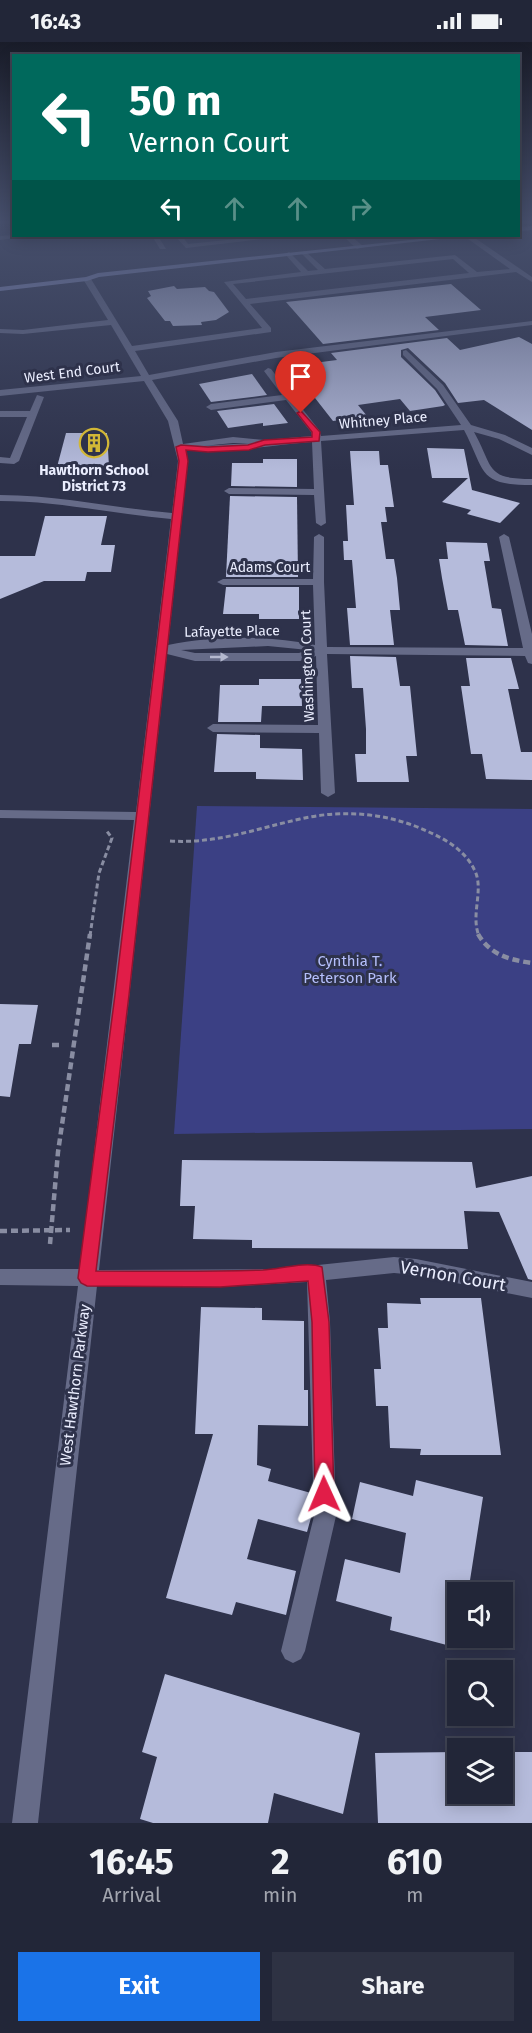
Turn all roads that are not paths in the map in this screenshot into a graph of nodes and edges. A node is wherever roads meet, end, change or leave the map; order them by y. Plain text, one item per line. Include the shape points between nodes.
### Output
1 (103, 305) edge
2 (247, 305) edge
3 (113, 322) junction
4 (532, 323) edge
5 (0, 331) edge
6 (129, 349) junction
7 (406, 353) dead end
8 (268, 371) dead end
9 (147, 378) junction
10 (0, 393) edge
11 (288, 396) junction
12 (40, 397) dead end
13 (211, 407) dead end
14 (0, 414) edge
15 (33, 414) junction
16 (467, 427) junction
17 (316, 439) junction
18 (181, 447) junction
19 (532, 452) edge
20 (0, 460) edge
21 (532, 482) edge
22 (229, 491) dead end
23 (319, 492) junction
24 (0, 498) edge
25 (177, 516) junction
26 (321, 523) dead end
27 (319, 537) dead end
28 (504, 537) dead end
29 (223, 582) dead end
30 (318, 582) junction
31 (161, 649) junction
32 (322, 651) junction
33 (531, 656) edge
34 (213, 728) dead end
35 (324, 729) junction
36 (328, 794) dead end
37 (0, 814) edge
38 (142, 816) junction
39 (316, 1272) junction
40 (0, 1277) edge
41 (87, 1278) junction
42 (532, 1290) edge
43 (293, 1651) dead end
44 (25, 1823) edge

1 - 3 street, West Hawthorn Parkway
2 - 6 street via 268,330
3 - 5 street
3 - 6 street, West Hawthorn Parkway
4 - 9 street, West End Court via 276,355
6 - 9 street, West Hawthorn Parkway
7 - 16 street via 458,407
8 - 11 street
9 - 10 street, West End Court
9 - 18 street, West Hawthorn Parkway via 173,421
11 - 13 street
11 - 17 street via 316,432
12 - 15 street
14 - 15 street
15 - 20 street via 14,461
16 - 17 street, Whitney Place
16 - 19 street via 502,437
16 - 21 street via 492,476 507,482
17 - 18 street, Whitney Place via 264,443 250,439
17 - 23 street
18 - 25 street, West Hawthorn Parkway
22 - 23 street
23 - 26 street
24 - 25 street via 40,498
25 - 31 street, West Hawthorn Parkway
27 - 30 street, Washington Court
28 - 33 street
29 - 30 street, Adams Court
30 - 32 street, Washington Court
31 - 32 street, Lafayette Place via 195,657 300,657
31 - 38 street, West Hawthorn Parkway
32 - 33 street, Lafayette Place
32 - 35 street, Washington Court
34 - 35 street
35 - 36 street, Washington Court
37 - 38 street
38 - 41 street, West Hawthorn Parkway
39 - 41 street, Vernon Court via 220,1279
39 - 42 street, Vernon Court via 405,1266
39 - 43 street via 325,1516
40 - 41 street, Vernon Court
41 - 44 street, West Hawthorn Parkway

